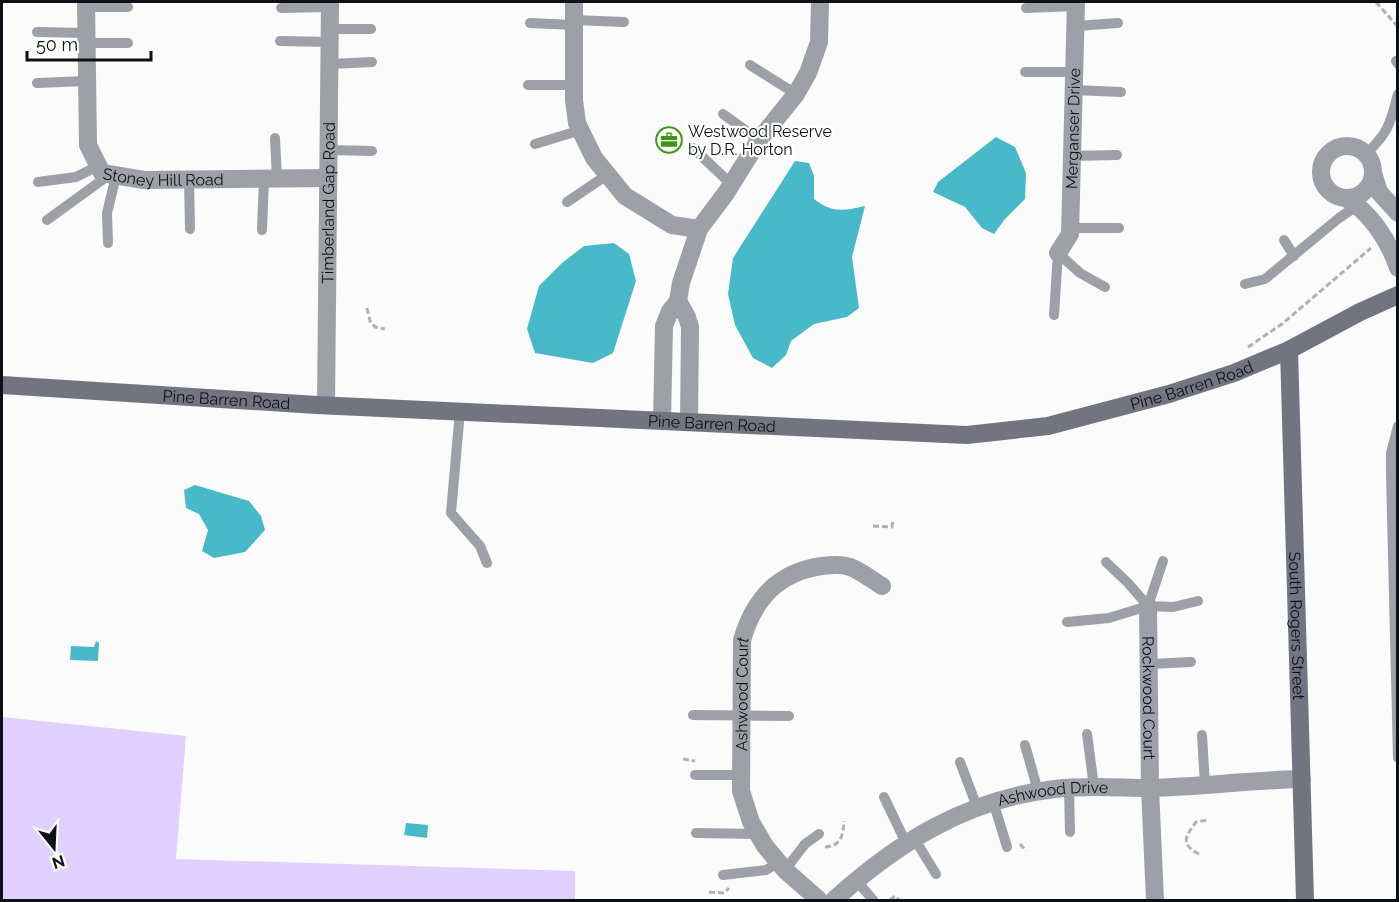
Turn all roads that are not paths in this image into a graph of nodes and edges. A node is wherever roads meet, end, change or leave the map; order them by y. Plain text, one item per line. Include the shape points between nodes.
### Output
1 (574, 2) edge
2 (820, 2) edge
3 (86, 4) edge
4 (330, 4) edge
5 (1076, 4) edge
6 (128, 7) dead end
7 (281, 8) dead end
8 (1026, 8) dead end
9 (530, 22) dead end
10 (624, 22) dead end
11 (574, 23) junction
12 (1118, 23) dead end
13 (1076, 26) junction
14 (371, 28) dead end
15 (37, 32) dead end
16 (330, 35) junction
17 (87, 38) junction
18 (280, 41) dead end
19 (128, 43) dead end
20 (372, 62) dead end
21 (330, 64) junction
22 (750, 65) dead end
23 (1026, 72) dead end
24 (1075, 72) junction
25 (87, 81) junction
26 (37, 82) dead end
27 (528, 85) dead end
28 (1074, 90) junction
29 (1121, 92) dead end
30 (574, 93) junction
31 (796, 94) junction
32 (1398, 94) edge
33 (723, 114) dead end
34 (580, 130) junction
35 (275, 138) dead end
36 (759, 140) junction
37 (535, 144) dead end
38 (693, 148) dead end
39 (329, 150) junction
40 (372, 151) dead end
41 (1366, 154) junction
42 (1118, 155) dead end
43 (1072, 156) junction
44 (108, 172) junction
45 (1373, 173) junction
46 (607, 175) junction
47 (328, 178) junction
48 (270, 179) junction
49 (189, 180) junction
50 (38, 182) dead end
51 (731, 184) junction
52 (1352, 201) junction
53 (567, 202) dead end
54 (1398, 213) edge
55 (46, 220) dead end
56 (1070, 228) junction
57 (1119, 228) dead end
58 (190, 229) dead end
59 (699, 229) junction
60 (262, 230) dead end
61 (1284, 240) dead end
62 (108, 243) dead end
63 (1058, 253) junction
64 (1294, 256) junction
65 (1398, 268) edge
66 (1245, 284) dead end
67 (1104, 288) dead end
68 (1398, 294) edge
69 (678, 301) junction
70 (1054, 315) dead end
71 (1289, 350) junction
72 (2, 385) edge
73 (326, 405) junction
74 (460, 411) junction
75 (662, 421) junction
76 (689, 422) junction
77 (1398, 426) edge
78 (1163, 561) dead end
79 (1106, 562) dead end
80 (487, 563) dead end
81 (882, 586) dead end
82 (1198, 601) dead end
83 (1148, 606) junction
84 (1067, 622) dead end
85 (1191, 662) dead end
86 (1150, 664) junction
87 (693, 715) dead end
88 (789, 716) dead end
89 (741, 717) junction
90 (1087, 734) dead end
91 (1202, 735) dead end
92 (1025, 745) dead end
93 (1398, 758) edge
94 (960, 762) dead end
95 (695, 775) dead end
96 (741, 775) junction
97 (1302, 779) junction
98 (1205, 785) junction
99 (1094, 787) junction
100 (1069, 788) junction
101 (1150, 788) junction
102 (1038, 791) junction
103 (884, 797) dead end
104 (985, 804) junction
105 (1070, 832) dead end
106 (696, 833) dead end
107 (758, 834) junction
108 (819, 834) dead end
109 (910, 840) junction
110 (1007, 847) dead end
111 (781, 866) junction
112 (936, 874) dead end
113 (723, 876) dead end
114 (856, 880) junction
115 (819, 900) edge
116 (834, 900) edge
117 (873, 900) edge
118 (1155, 900) edge
119 (1305, 900) edge

1 - 11 street
2 - 31 street via 819,42
3 - 6 lane
3 - 17 street, Stoney Hill Road
4 - 7 lane
4 - 16 street, Timberland Gap Road
5 - 8 lane
5 - 13 street, Merganser Drive
9 - 11 lane
10 - 11 lane
11 - 30 street
12 - 13 lane
13 - 24 street, Merganser Drive
14 - 16 lane
15 - 17 lane
16 - 18 lane
16 - 21 street, Timberland Gap Road
17 - 19 lane
17 - 25 street, Stoney Hill Road
20 - 21 lane
21 - 39 street, Timberland Gap Road
22 - 31 lane
23 - 24 lane
24 - 28 street, Merganser Drive
25 - 26 lane
25 - 44 street, Stoney Hill Road via 88,145
27 - 30 lane
28 - 29 lane
28 - 43 street, Merganser Drive
30 - 34 street
31 - 36 street
32 - 41 lane via 1389,129
33 - 36 lane
34 - 37 lane
34 - 46 street
35 - 48 lane
36 - 51 street
38 - 51 lane
39 - 40 lane
39 - 47 street, Timberland Gap Road
41 - 45 street
41 - 52 street via 1358,148 1339,147 1324,161 1323,181 1328,189
42 - 43 lane
43 - 56 street, Merganser Drive
44 - 49 street, Stoney Hill Road via 144,180
44 - 50 lane
44 - 55 lane
44 - 62 lane
45 - 52 street via 1371,183
45 - 54 street via 1378,192
46 - 53 lane
46 - 59 street via 625,196 672,225
47 - 48 street, Stoney Hill Road
47 - 73 street, Timberland Gap Road
48 - 49 street, Stoney Hill Road
48 - 60 lane
49 - 58 lane
51 - 59 street
52 - 64 lane via 1339,218
52 - 65 street via 1380,230
56 - 57 lane
56 - 63 street, Merganser Drive
59 - 69 street
61 - 64 lane
63 - 67 lane
63 - 70 lane
64 - 66 lane via 1265,279
68 - 71 main road, Pine Barren Road
69 - 75 street via 664,326
69 - 76 street via 690,327
71 - 76 main road, Pine Barren Road via 1169,394 1048,426 967,435
71 - 97 main road, South Rogers Street
72 - 73 main road, Pine Barren Road
73 - 74 main road, Pine Barren Road
74 - 75 main road, Pine Barren Road
74 - 80 lane via 451,513 480,546
75 - 76 main road, Pine Barren Road
77 - 93 lane via 1390,475
78 - 83 lane
79 - 83 lane
81 - 89 street, Ashwood Court via 849,567 828,565 809,568 773,586 748,620 742,640
82 - 83 lane via 1173,607
83 - 84 lane via 1109,618
83 - 86 street, Rockwood Court
85 - 86 lane
86 - 101 street, Rockwood Court
87 - 89 lane
88 - 89 lane
89 - 96 street, Ashwood Court
90 - 99 lane
91 - 98 lane
92 - 102 lane
94 - 104 lane
95 - 96 lane
96 - 107 street, Ashwood Court via 741,791
97 - 98 street, Ashwood Drive
97 - 119 main road, South Rogers Street
98 - 101 street, Ashwood Drive
99 - 100 street, Ashwood Drive
99 - 101 street, Ashwood Drive
100 - 102 street, Ashwood Drive
100 - 105 lane
101 - 118 street, Rockwood Court
102 - 104 street, Ashwood Drive
103 - 109 lane
104 - 109 street, Ashwood Drive
104 - 110 lane
106 - 107 lane
107 - 111 street, Ashwood Court
108 - 111 lane
109 - 112 lane
109 - 114 street, Ashwood Drive
111 - 113 lane
111 - 115 street, Ashwood Court
114 - 116 street, Ashwood Drive
114 - 117 lane

